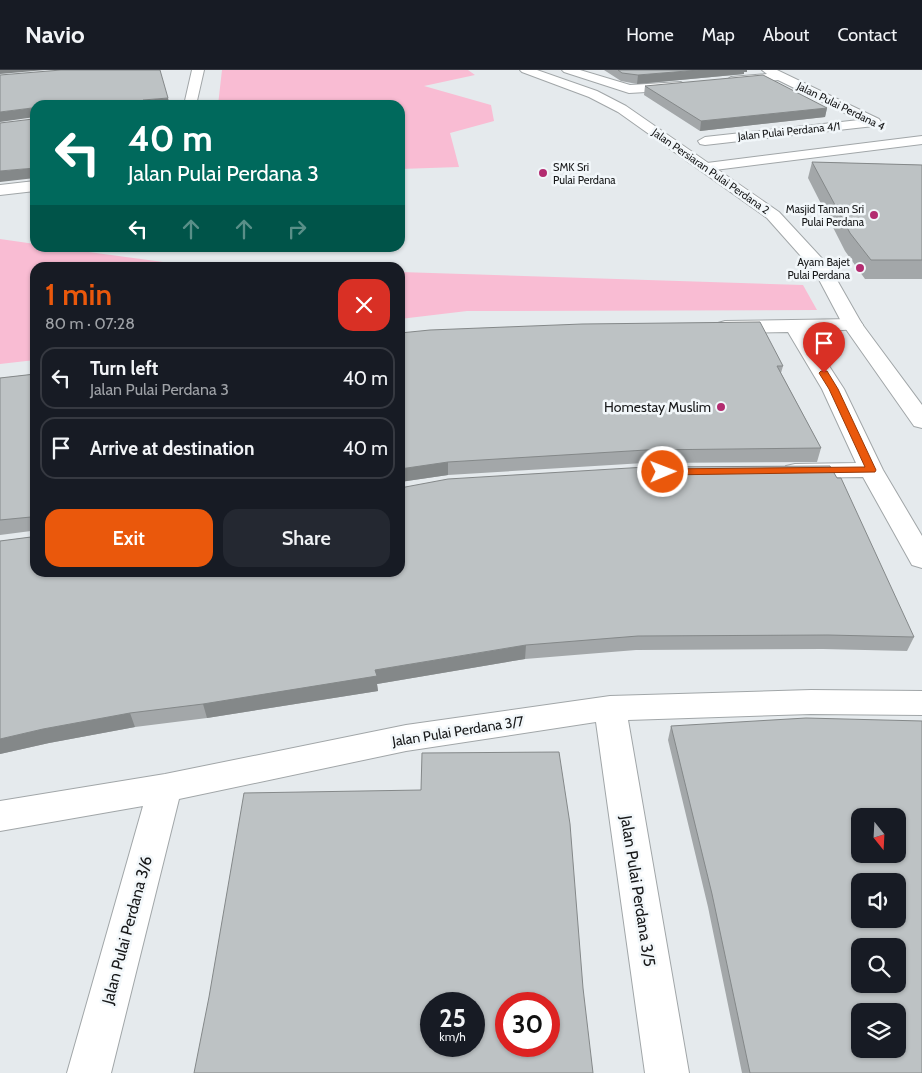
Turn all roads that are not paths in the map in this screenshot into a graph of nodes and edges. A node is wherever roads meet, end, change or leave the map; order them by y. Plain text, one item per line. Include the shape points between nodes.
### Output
1 (198, 70) edge
2 (526, 70) edge
3 (568, 70) edge
4 (773, 73) edge
5 (722, 82) edge
6 (694, 84) edge
7 (191, 100) edge
8 (873, 122) junction
9 (705, 141) dead end
10 (918, 141) edge
11 (706, 167) junction
12 (30, 187) edge
13 (0, 190) edge
14 (853, 325) junction
15 (794, 326) junction
16 (707, 327) edge
17 (921, 419) edge
18 (871, 470) junction
19 (772, 471) edge
20 (922, 559) edge
21 (922, 703) edge
22 (610, 708) junction
23 (165, 788) junction
24 (0, 816) edge
25 (90, 1073) edge
26 (667, 1073) edge

1 - 7 street
2 - 11 street, Jalan Persiaran Pulai Perdana 2 via 593,94 622,109
3 - 6 street via 620,88 637,90
4 - 5 street
4 - 8 street, Jalan Pulai Perdana 4
8 - 9 street, Jalan Pulai Perdana 4/1
8 - 10 street, Jalan Pulai Perdana 4
10 - 11 street
11 - 14 street, Jalan Persiaran Pulai Perdana 2 via 774,215 823,270
12 - 13 street
14 - 15 street
14 - 17 street, Jalan Persiaran Pulai Perdana 2
15 - 16 street
15 - 18 street via 833,389
18 - 19 street
18 - 20 street
21 - 22 street, Jalan Pulai Perdana 3/7 via 811,702
22 - 23 street, Jalan Pulai Perdana 3/7 via 406,738
22 - 26 street, Jalan Pulai Perdana 3/5
23 - 24 street, Jalan Pulai Perdana 3/7
23 - 25 street, Jalan Pulai Perdana 3/6

